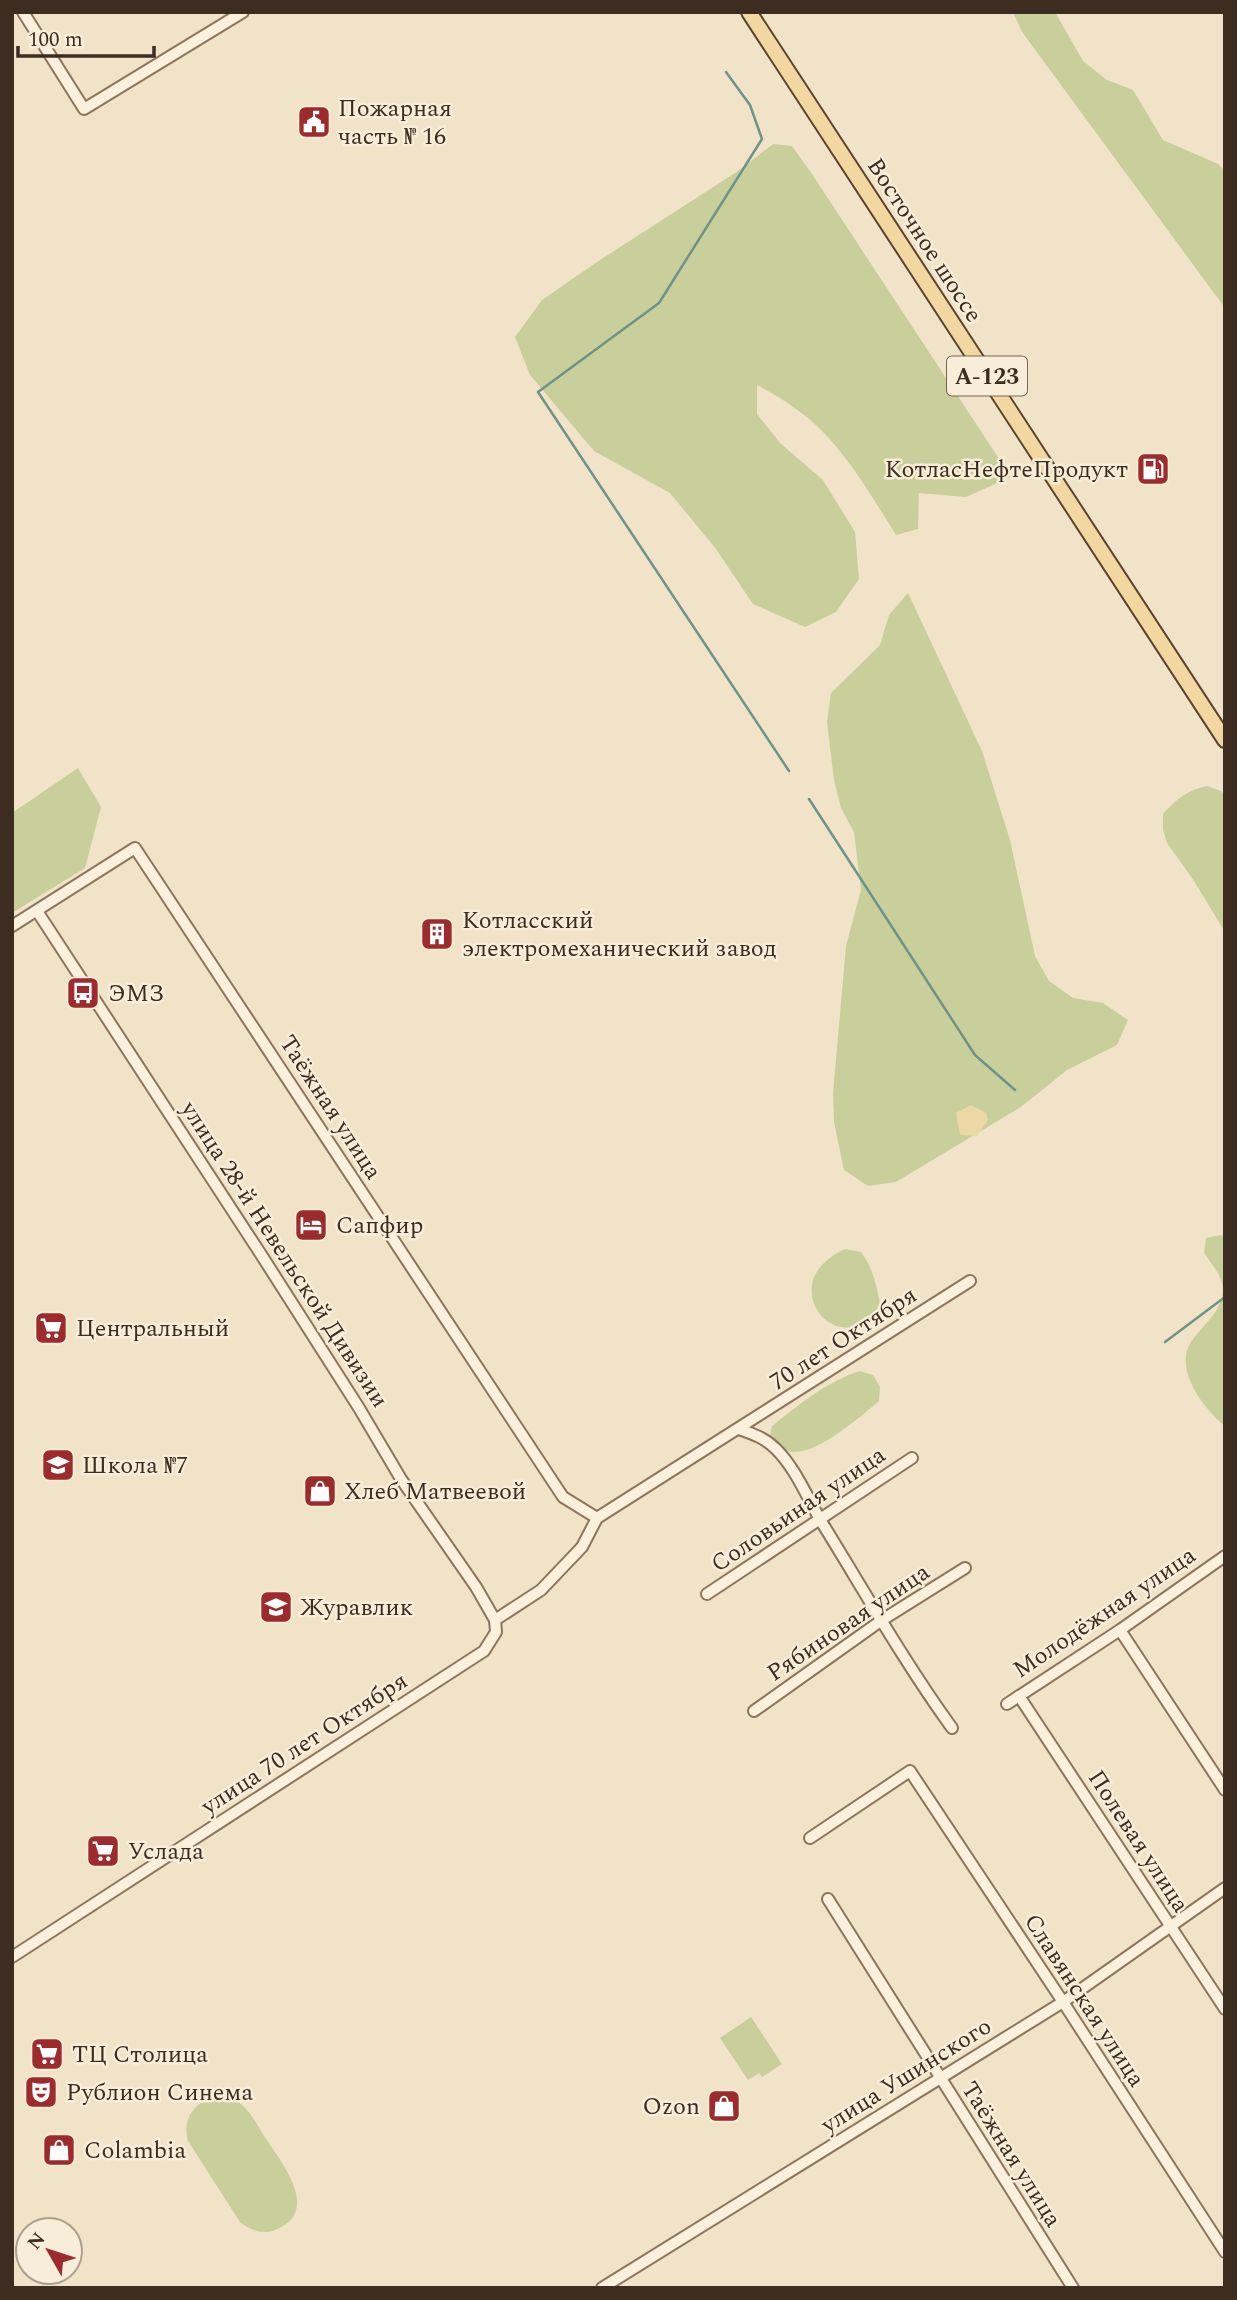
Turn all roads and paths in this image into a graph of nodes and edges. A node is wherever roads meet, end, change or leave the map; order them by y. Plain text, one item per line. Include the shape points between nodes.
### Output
1 (23, 12) edge
2 (243, 12) edge
3 (749, 12) edge
4 (1225, 740) edge
5 (37, 911) junction
6 (12, 926) edge
7 (970, 1281) dead end
8 (739, 1429) junction
9 (912, 1458) dead end
10 (597, 1518) junction
11 (819, 1518) junction
12 (1225, 1556) edge
13 (965, 1568) dead end
14 (707, 1594) dead end
15 (495, 1620) junction
16 (882, 1620) junction
17 (1121, 1630) junction
18 (1019, 1696) junction
19 (1007, 1704) dead end
20 (754, 1711) dead end
21 (951, 1728) dead end
22 (1225, 1790) edge
23 (810, 1838) dead end
24 (1225, 1888) edge
25 (828, 1899) dead end
26 (1170, 1928) junction
27 (12, 1957) edge
28 (1063, 2002) junction
29 (1225, 2009) edge
30 (940, 2079) junction
31 (1225, 2252) edge
32 (602, 2288) edge
33 (1073, 2288) edge

1 - 2 street via 84,109
3 - 4 main road, Восточное шоссе / А-123
5 - 6 street
5 - 10 street, Таёжная улица via 135,848 563,1497
5 - 15 street, улица 28-й Невельской Дивизии
7 - 8 street, 70 лет Октября
8 - 10 street, 70 лет Октября
8 - 11 street via 760,1436 776,1450
9 - 11 street, Соловьиная улица
10 - 15 street via 582,1547 541,1590
11 - 14 street, Соловьиная улица
11 - 16 street
12 - 17 street, Молодёжная улица
13 - 16 street, Рябиновая улица
15 - 27 street, улица 70 лет Октября via 496,1632 484,1651
16 - 20 street, Рябиновая улица
16 - 21 street
17 - 18 street, Молодёжная улица
17 - 22 street
18 - 19 street, Молодёжная улица
18 - 26 street, Полевая улица
23 - 28 street, Славянская улица via 910,1771
24 - 26 street, улица Ушинского
25 - 30 street, Таёжная улица
26 - 28 street, улица Ушинского
26 - 29 street, Полевая улица
28 - 30 street, улица Ушинского
28 - 31 street, Славянская улица
30 - 32 street, улица Ушинского
30 - 33 street, Таёжная улица

